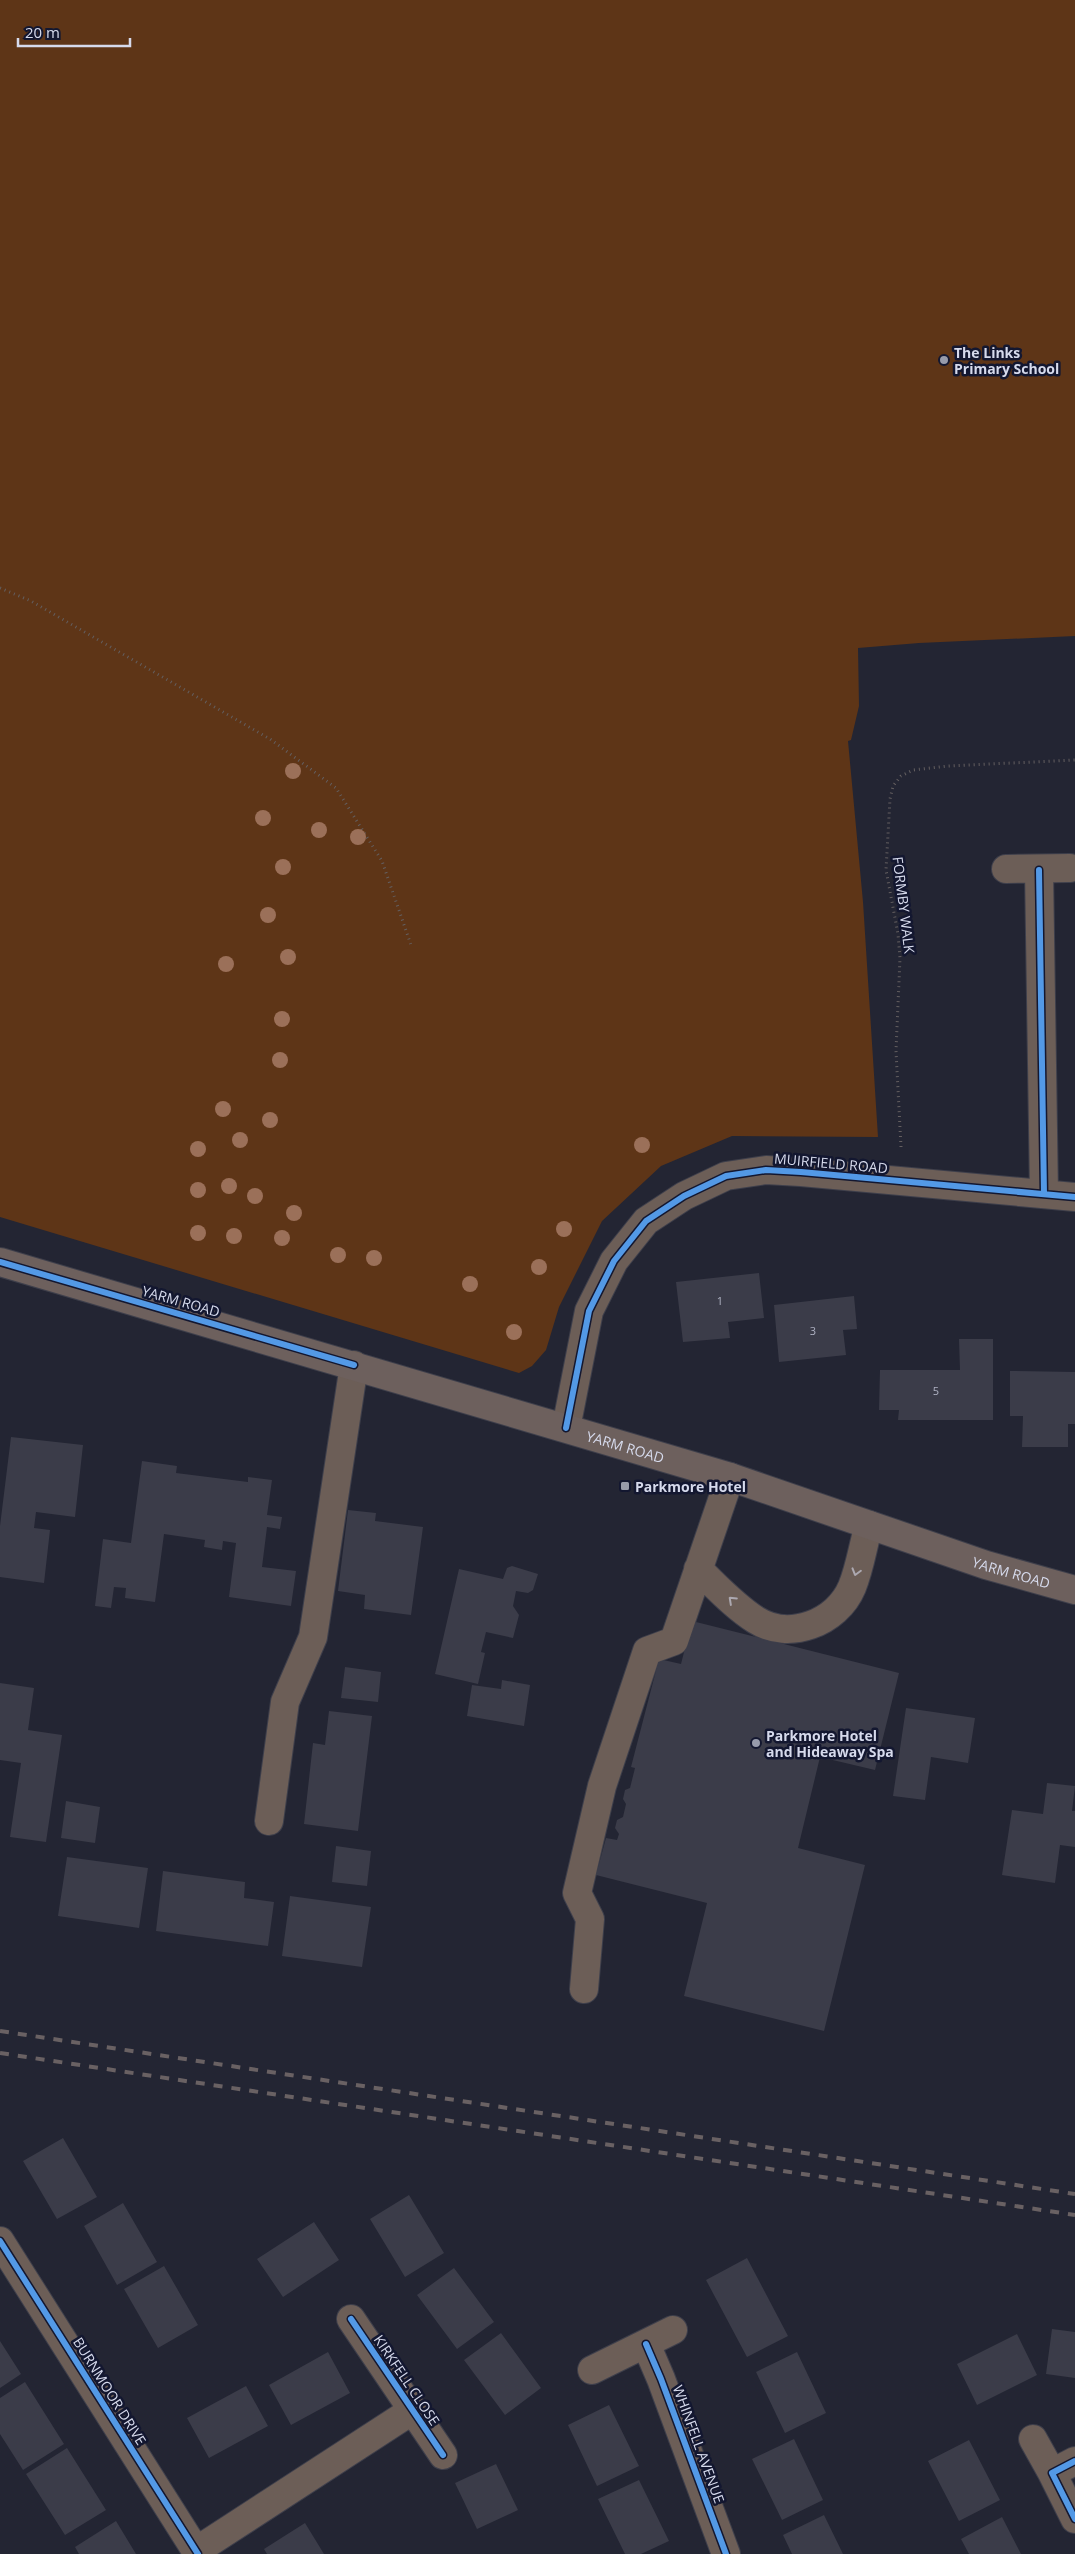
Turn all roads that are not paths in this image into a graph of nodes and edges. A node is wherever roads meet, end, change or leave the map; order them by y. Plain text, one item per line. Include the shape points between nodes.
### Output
1 (1070, 868) dead end
2 (1006, 869) dead end
3 (1039, 870) junction
4 (1044, 1194) junction
5 (1075, 1197) edge
6 (0, 1262) edge
7 (354, 1365) junction
8 (566, 1428) junction
9 (730, 1477) junction
10 (869, 1525) junction
11 (698, 1569) junction
12 (1075, 1590) edge
13 (269, 1820) dead end
14 (584, 1989) dead end
15 (0, 2241) edge
16 (351, 2319) dead end
17 (673, 2330) dead end
18 (646, 2344) junction
19 (592, 2370) dead end
20 (413, 2410) junction
21 (1033, 2439) dead end
22 (443, 2456) dead end
23 (1063, 2467) edge
24 (1075, 2519) edge
25 (197, 2552) edge
26 (726, 2554) edge

1 - 3 street
2 - 3 street
3 - 4 street
4 - 5 street, MUIRFIELD ROAD
4 - 8 street, MUIRFIELD ROAD via 766,1170 726,1176 684,1196 646,1221 614,1261 588,1311
6 - 7 main road, YARM ROAD
7 - 8 main road, YARM ROAD
7 - 13 street via 312,1637 285,1702
8 - 9 main road, YARM ROAD
9 - 10 main road, YARM ROAD
9 - 11 street
10 -> 11 street via 852,1588 840,1609 805,1627 780,1628 758,1621
10 - 12 main road, YARM ROAD via 986,1565
11 - 14 street via 674,1641 647,1651 602,1786 577,1893 590,1919
15 - 25 street, BURNMOOR DRIVE
16 - 20 street, KIRKFELL CLOSE
17 - 18 street
18 - 19 street
18 - 26 street, WHINFELL AVENUE
20 - 22 street, KIRKFELL CLOSE
20 - 25 street, KIRKFELL CLOSE
21 - 23 street
23 - 24 street

